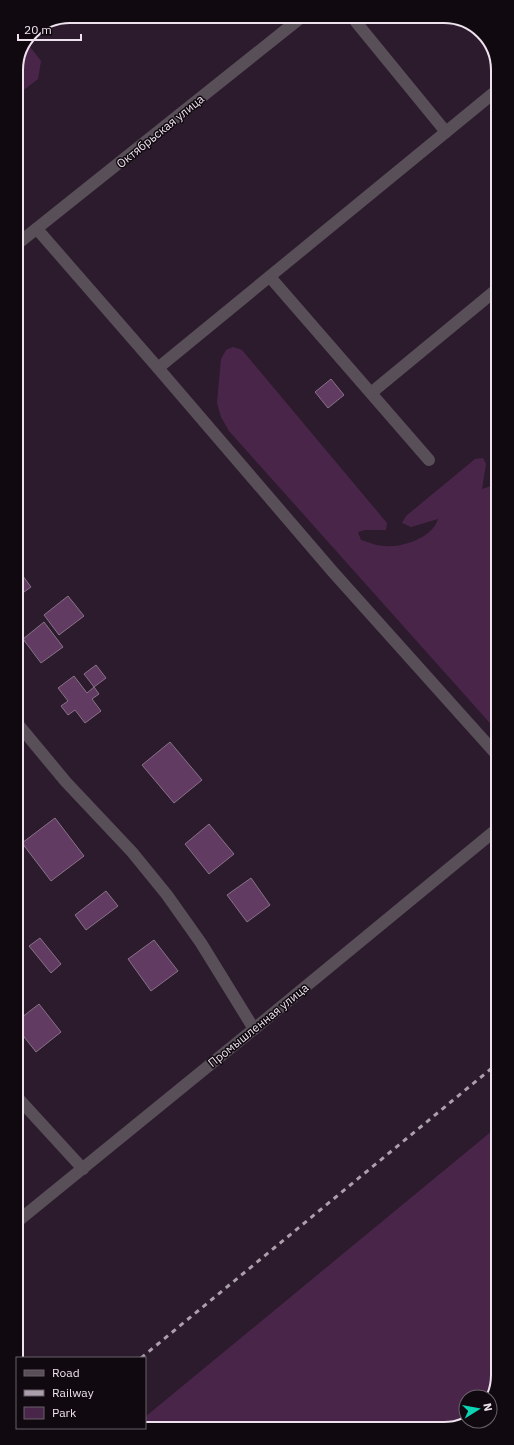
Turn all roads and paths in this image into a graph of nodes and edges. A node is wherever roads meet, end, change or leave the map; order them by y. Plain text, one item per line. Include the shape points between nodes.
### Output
1 (294, 23) edge
2 (357, 23) edge
3 (491, 95) edge
4 (446, 132) junction
5 (37, 229) junction
6 (23, 240) edge
7 (270, 277) junction
8 (491, 294) edge
9 (158, 368) junction
10 (371, 393) junction
11 (429, 460) dead end
12 (23, 730) edge
13 (491, 748) edge
14 (491, 834) edge
15 (254, 1029) junction
16 (23, 1103) edge
17 (83, 1169) junction
18 (23, 1216) edge

1 - 5 street, Октябрьская улица
2 - 4 street
3 - 4 street
4 - 7 street
5 - 6 street, Октябрьская улица
5 - 9 street
7 - 9 street
7 - 10 street
8 - 10 street
9 - 13 street via 333,572
10 - 11 street
12 - 15 street via 167,895 201,943
14 - 15 street, Промышленная улица
15 - 17 street, Промышленная улица
16 - 17 street
17 - 18 street, Промышленная улица

